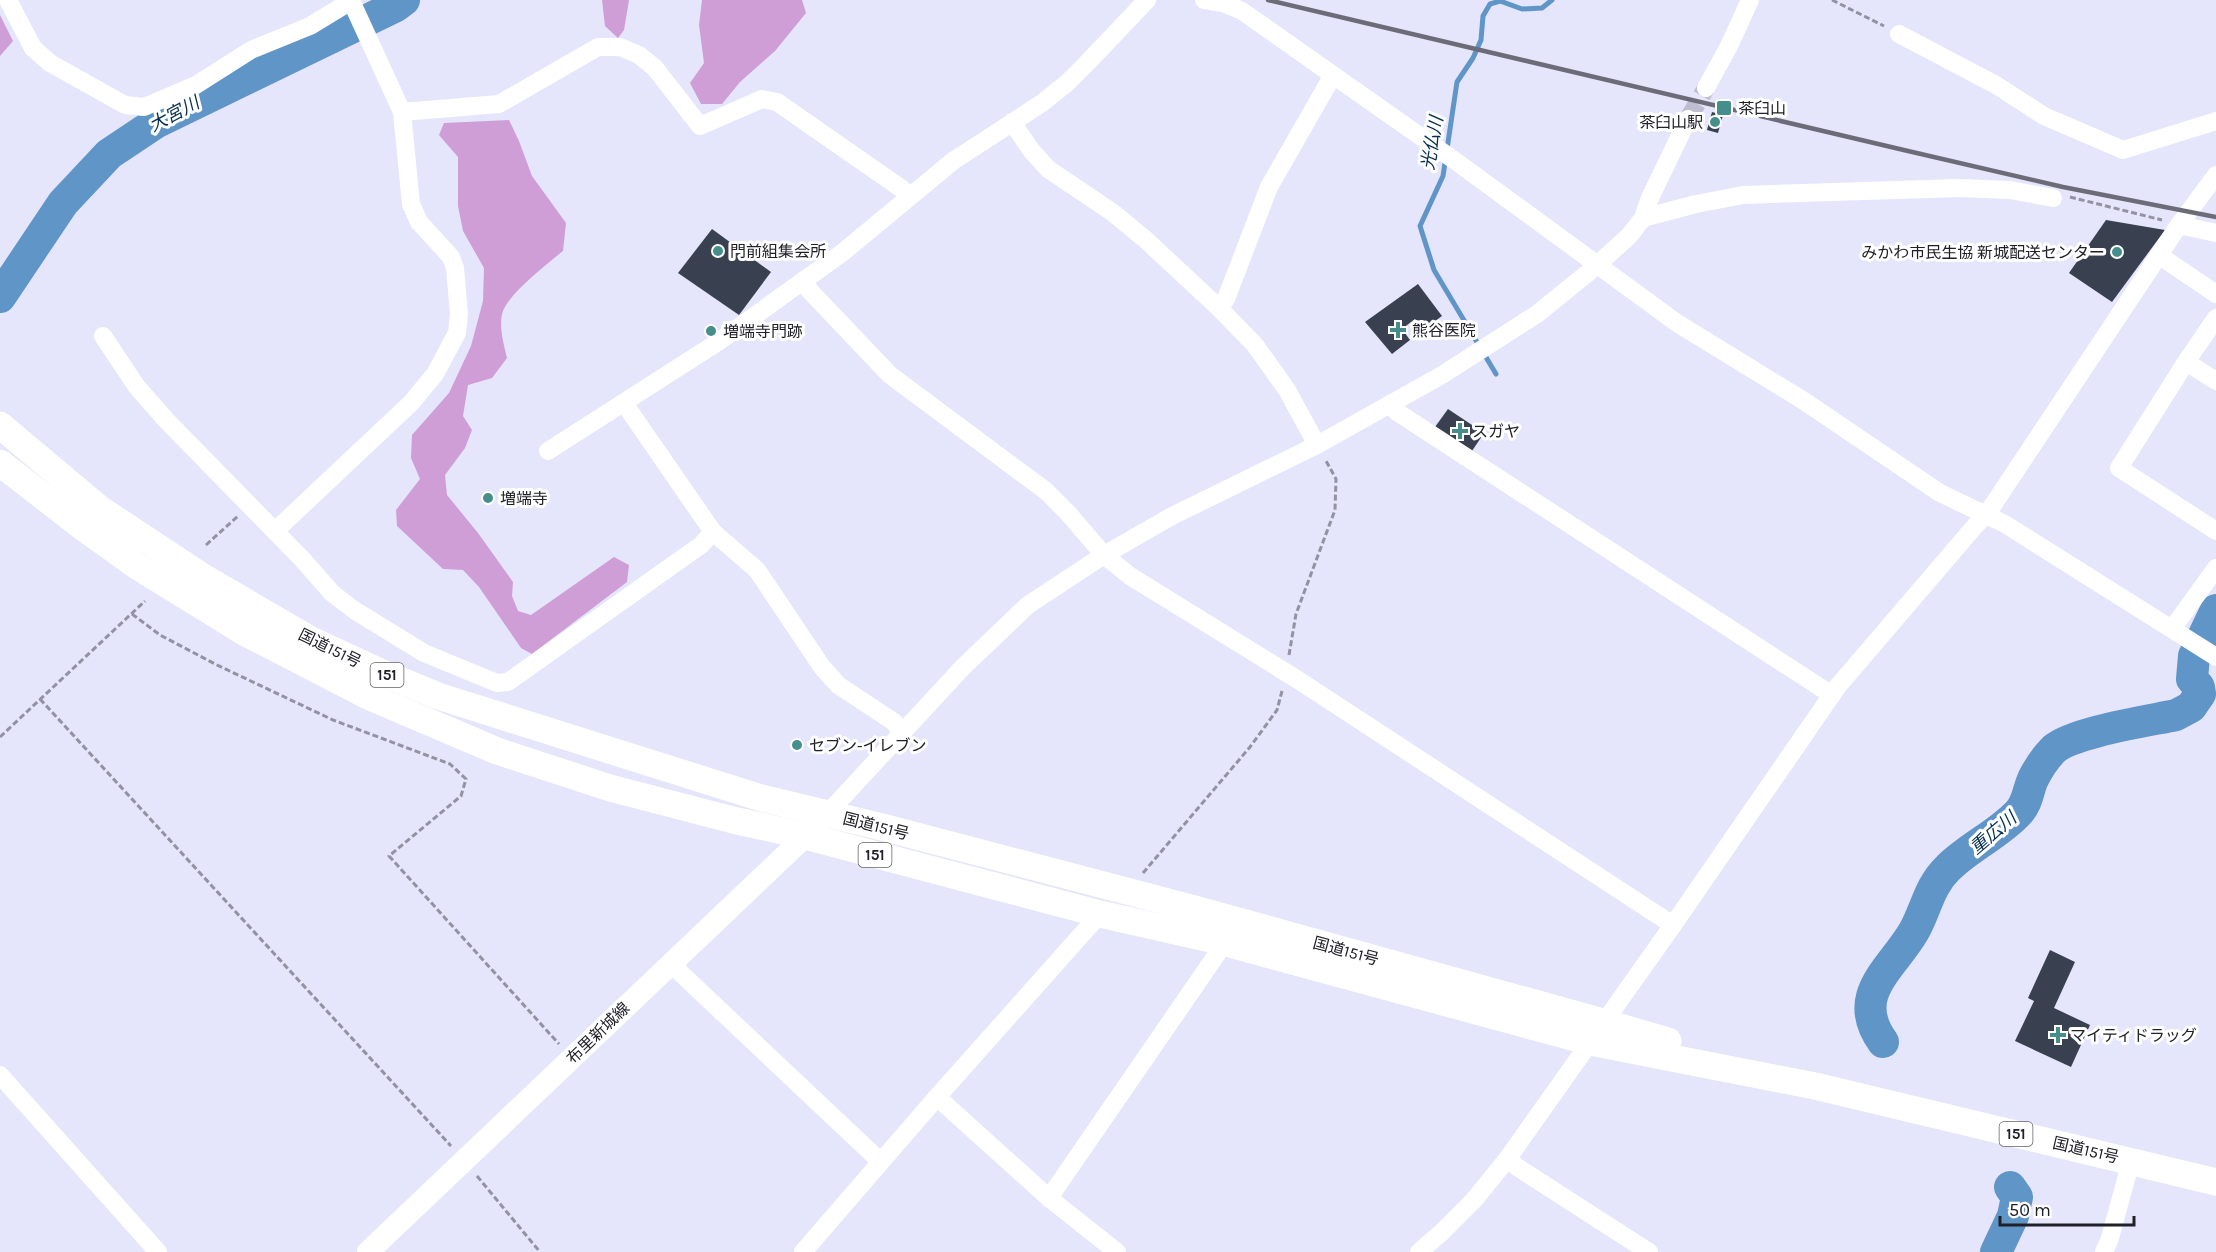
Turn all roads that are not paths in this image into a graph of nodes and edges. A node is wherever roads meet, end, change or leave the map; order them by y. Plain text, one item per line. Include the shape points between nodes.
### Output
1 (8, 0) edge
2 (1147, 0) edge
3 (1204, 0) edge
4 (1750, 0) edge
5 (1899, 34) road end
6 (1333, 75) junction
7 (1706, 88) tunnel mouth
8 (402, 112) junction
9 (1688, 119) tunnel mouth
10 (2216, 121) edge
11 (1012, 122) junction
12 (2216, 175) edge
13 (909, 196) junction
14 (2053, 198) road end
15 (1643, 218) junction
16 (2179, 225) junction
17 (2216, 233) edge
18 (2160, 256) junction
19 (1597, 264) junction
20 (803, 281) junction
21 (2216, 294) edge
22 (1218, 308) junction
23 (2216, 318) edge
24 (103, 336) dead end
25 (2187, 362) junction
26 (2216, 381) edge
27 (624, 403) junction
28 (1390, 404) junction
29 (0, 425) edge
30 (1317, 445) junction
31 (548, 451) dead end
32 (0, 463) edge
33 (1987, 514) junction
34 (275, 531) junction
35 (2216, 531) edge
36 (713, 532) junction
37 (1104, 555) junction
38 (2216, 568) edge
39 (2172, 629) junction
40 (2212, 655) edge
41 (1832, 695) junction
42 (902, 733) junction
43 (827, 814) junction
44 (805, 836) junction
45 (1100, 914) junction
46 (1673, 925) junction
47 (1215, 940) junction
48 (671, 964) junction
49 (1597, 1032) junction
50 (0, 1075) edge
51 (937, 1097) junction
52 (1508, 1158) junction
53 (2131, 1161) junction
54 (881, 1162) junction
55 (2216, 1182) edge
56 (1049, 1198) junction
57 (158, 1252) edge
58 (368, 1252) edge
59 (803, 1252) edge
60 (1118, 1252) edge
61 (1419, 1252) edge
62 (1649, 1252) edge
63 (2104, 1252) edge

1 - 8 street via 33,48 50,63 125,105 144,107 196,85 251,50 310,26 351,1
2 - 11 street via 1067,83
3 - 6 street via 1242,11
4 - 7 street
5 - 10 street via 1996,85 2044,116 2123,150
6 - 19 street
6 - 22 street via 1269,187 1226,299
8 - 13 street via 499,104 598,47 620,47 655,68 700,126 762,99 777,102
8 - 34 street via 411,204 419,222 451,257 455,268 457,333 435,374 411,403
9 - 15 street
11 - 13 street via 952,161
11 - 22 street via 1048,169 1112,212
12 - 16 street
13 - 20 street
14 - 15 street via 2010,190 1959,188 1743,195
15 - 19 street
16 - 17 street
16 - 18 street
18 - 21 street
18 - 33 street
19 - 28 street via 1537,314
19 - 33 street via 1677,323 1804,401 1940,494
20 - 27 street
20 - 37 street via 890,375 1046,490
22 - 30 street via 1255,345 1287,390
23 - 25 street
24 - 34 street via 137,387 166,421
25 - 26 street
25 - 35 street via 2119,468
27 - 31 street
27 - 36 street
28 - 30 street
28 - 41 street
29 - 43 highway, 国道151号 / 151 via 100,508 152,544 256,609 368,667 510,720 761,798
30 - 37 street via 1172,516
32 - 44 highway, 国道151号 / 151 via 137,566 244,632 368,696 497,751 610,788
33 - 39 street
33 - 41 street
34 - 36 street via 332,593 354,610 424,653 497,683 508,682 701,545
36 - 42 street via 757,570 838,685 894,722
37 - 42 street via 1028,605
37 - 46 street via 1130,576 1295,678
38 - 39 street
39 - 40 street
41 - 46 street
42 - 43 street
43 - 44 main road, 布里新城線
43 - 49 highway, 国道151号 / 151 via 1195,909
44 - 45 highway, 国道151号 / 151
44 - 48 main road, 布里新城線
45 - 47 highway, 国道151号 / 151
45 - 51 street
46 - 49 street
47 - 49 highway, 国道151号 / 151
47 - 56 street via 1217,954
48 - 54 street
48 - 58 main road, 布里新城線
49 - 52 street
49 - 53 highway, 国道151号 / 151
50 - 57 street
51 - 54 street
51 - 56 street
52 - 61 street via 1474,1200
52 - 62 street
53 - 55 highway, 国道151号 / 151
53 - 63 street
54 - 59 street
56 - 60 street

